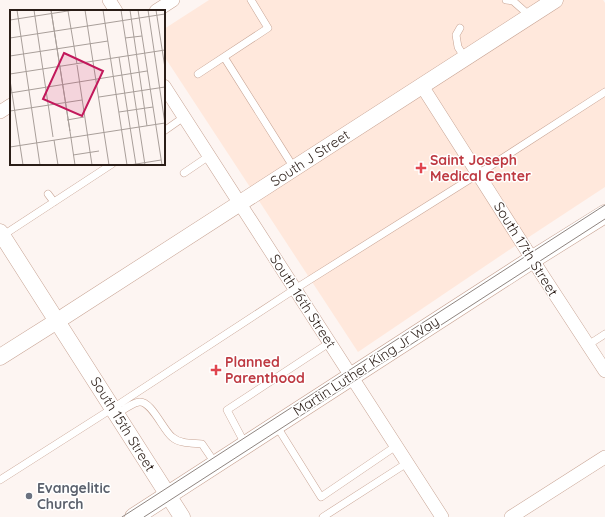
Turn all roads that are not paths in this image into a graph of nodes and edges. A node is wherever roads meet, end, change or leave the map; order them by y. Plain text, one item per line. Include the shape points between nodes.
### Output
1 (109, 0) edge
2 (174, 0) edge
3 (251, 0) edge
4 (506, 0) edge
5 (556, 0) edge
6 (115, 10) edge
7 (158, 10) edge
8 (530, 16) junction
9 (460, 28) dead end
10 (224, 57) junction
11 (465, 58) junction
12 (198, 74) dead end
13 (422, 86) junction
14 (165, 88) edge
15 (605, 92) edge
16 (10, 106) edge
17 (0, 112) edge
18 (184, 117) junction
19 (165, 129) edge
20 (209, 156) junction
21 (110, 165) edge
22 (294, 168) junction
23 (184, 173) dead end
24 (478, 174) junction
25 (48, 194) dead end
26 (54, 202) junction
27 (240, 203) junction
28 (603, 214) edge
29 (1, 235) edge
30 (533, 259) junction
31 (295, 289) junction
32 (59, 320) junction
33 (605, 334) edge
34 (329, 343) junction
35 (588, 345) junction
36 (0, 357) edge
37 (605, 371) edge
38 (351, 376) junction
39 (115, 411) junction
40 (276, 425) junction
41 (245, 444) junction
42 (396, 446) junction
43 (605, 457) edge
44 (407, 463) junction
45 (215, 464) junction
46 (0, 480) edge
47 (168, 494) junction
48 (134, 517) edge
49 (182, 517) edge
50 (322, 517) edge
51 (442, 517) edge
52 (511, 517) edge

1 - 6 street
2 - 7 street
3 - 10 lane via 268,28
4 - 8 lane via 513,1
5 - 8 street, South J Street
8 - 11 street, South J Street
9 - 11 lane via 456,35 458,47
10 - 12 lane
10 - 22 lane
11 - 13 street, South J Street
13 - 22 street, South J Street
13 - 24 street, South 17th Street
14 - 18 street, South 16th Street
15 - 24 lane
16 - 17 street
18 - 19 lane
18 - 20 street, South 16th Street
20 - 23 lane
20 - 27 street, South 16th Street
21 - 26 lane
22 - 27 street, South J Street
24 - 30 street, South 17th Street
24 - 31 lane
25 - 26 lane
26 - 29 lane
27 - 31 street, South 16th Street
27 - 32 street, South J Street
28 - 30 main road, Martin Luther King Jr Way
29 - 32 street, South 15th Street
30 - 35 street, South 17th Street
30 - 38 main road, Martin Luther King Jr Way
31 - 34 street, South 16th Street
31 - 39 lane
32 - 36 street, South J Street
32 - 39 street, South 15th Street
33 - 35 lane
34 - 38 street, South 16th Street
34 - 41 lane via 227,410
35 - 37 street, South 17th Street
38 - 40 main road, Martin Luther King Jr Way
38 - 42 street, South 16th Street
39 - 45 lane via 137,402 148,405 172,437 184,443 202,444
39 - 46 lane
39 - 47 street, South 15th Street
40 - 41 main road, Martin Luther King Jr Way
40 - 42 lane via 321,497
41 - 45 main road, Martin Luther King Jr Way
42 - 44 street, South 16th Street
43 - 52 street
44 - 50 lane
44 - 51 street, South 16th Street
45 - 47 main road, Martin Luther King Jr Way
47 - 48 main road, Martin Luther King Jr Way
47 - 49 street, South 15th Street

